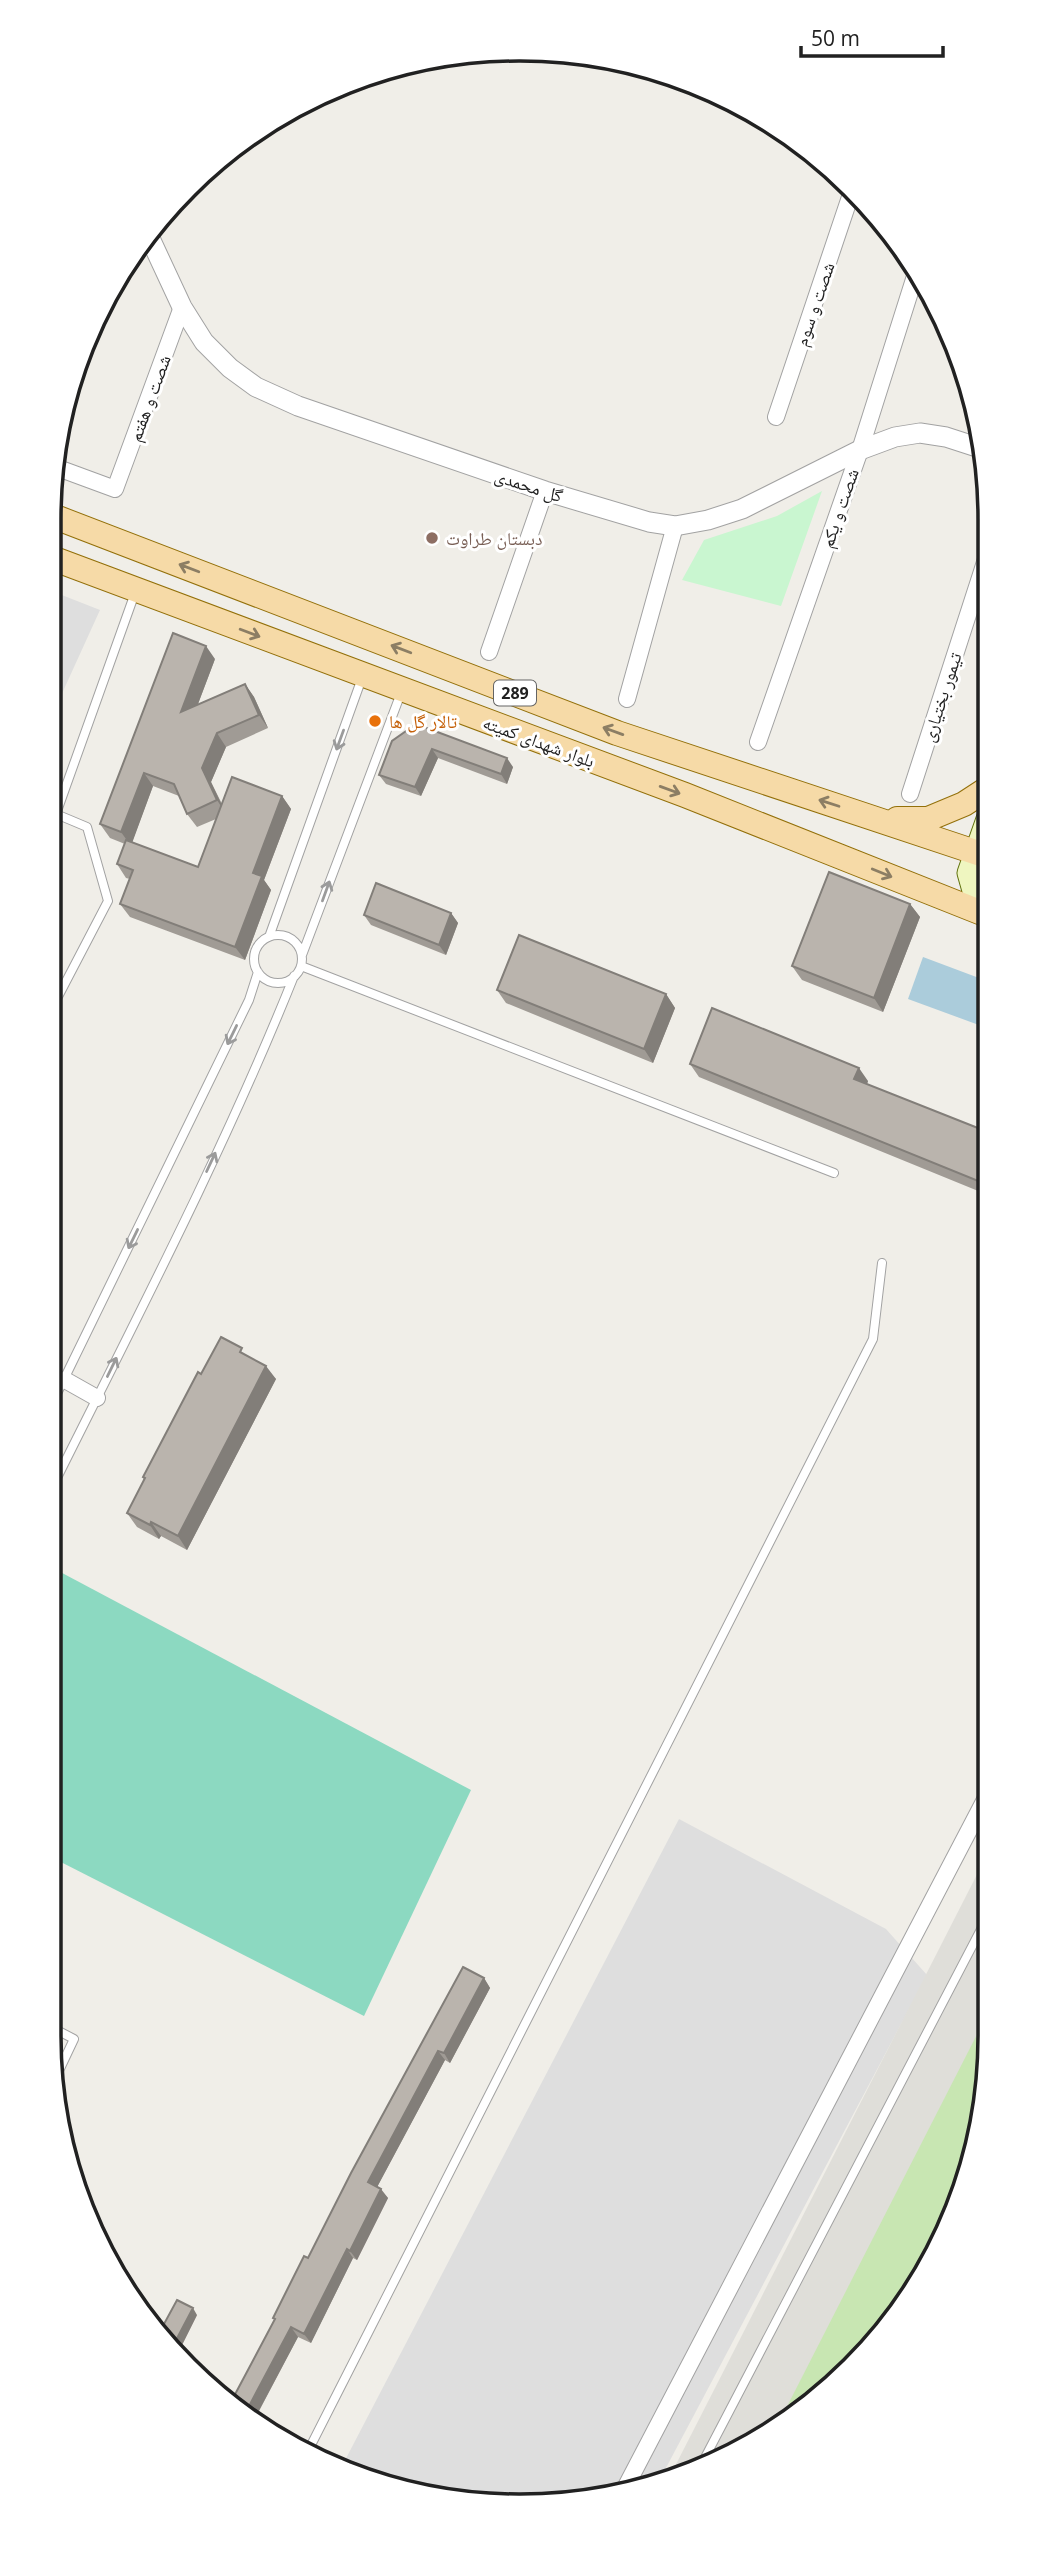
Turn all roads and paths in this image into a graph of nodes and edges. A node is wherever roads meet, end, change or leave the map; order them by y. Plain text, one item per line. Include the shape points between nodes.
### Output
1 (849, 200) edge
2 (153, 245) edge
3 (912, 284) edge
4 (182, 307) junction
5 (776, 417) dead end
6 (972, 445) edge
7 (860, 450) junction
8 (64, 470) edge
9 (545, 491) junction
10 (61, 519) edge
11 (676, 526) junction
12 (61, 561) edge
13 (978, 584) edge
14 (136, 589) junction
15 (489, 652) dead end
16 (363, 676) junction
17 (402, 690) junction
18 (627, 699) dead end
19 (758, 742) dead end
20 (910, 794) dead end
21 (978, 795) edge
22 (61, 800) edge
23 (61, 816) edge
24 (877, 818) junction
25 (978, 838) edge
26 (978, 852) edge
27 (978, 895) edge
28 (978, 908) edge
29 (269, 937) junction
30 (302, 955) junction
31 (301, 966) junction
32 (258, 972) junction
33 (295, 976) junction
34 (61, 991) edge
35 (834, 1173) dead end
36 (882, 1263) dead end
37 (65, 1380) junction
38 (61, 1388) edge
39 (97, 1398) junction
40 (61, 1470) edge
41 (978, 1813) edge
42 (978, 1935) edge
43 (61, 2032) edge
44 (62, 2064) edge
45 (312, 2443) edge
46 (707, 2453) edge
47 (629, 2480) edge

1 - 5 street, شصت و سوم
2 - 4 street, گل محمدی
3 - 7 street, شصت و یکم
4 - 8 street, شصت و هفتم via 115,489
4 - 9 street, گل محمدی via 204,342 256,387 298,406
6 - 7 street, گل محمدی via 920,433
7 - 11 street, گل محمدی via 742,509
7 - 19 street, شصت و یکم
9 - 11 street, گل محمدی
9 - 15 street
24 -> 10 main road, بلوار شهدای کمیته / 289 via 617,733
11 - 18 street
12 - 14 main road, بلوار شهدای کمیته / 289
13 - 20 street, تیمور بختیاری
14 -> 16 main road, بلوار شهدای کمیته / 289
14 - 22 lane
16 - 17 main road, بلوار شهدای کمیته / 289
16 -> 29 lane
17 -> 28 main road, بلوار شهدای کمیته / 289
30 -> 17 lane
21 - 24 main road via 928,819
23 - 34 lane via 87,827 108,901
24 - 25 main road, بلوار شهدای کمیته / 289
26 - 27 main road via 968,873
29 - 30 lane via 290,938
29 - 32 lane via 255,956
30 - 31 lane
31 - 33 lane
31 - 35 lane
32 - 33 lane via 271,982
32 -> 37 lane via 249,1000
39 -> 33 lane
36 - 45 lane via 873,1339
37 - 38 lane
37 - 39 street
39 - 40 lane
41 - 47 street
42 - 46 lane
43 - 44 lane via 74,2039

